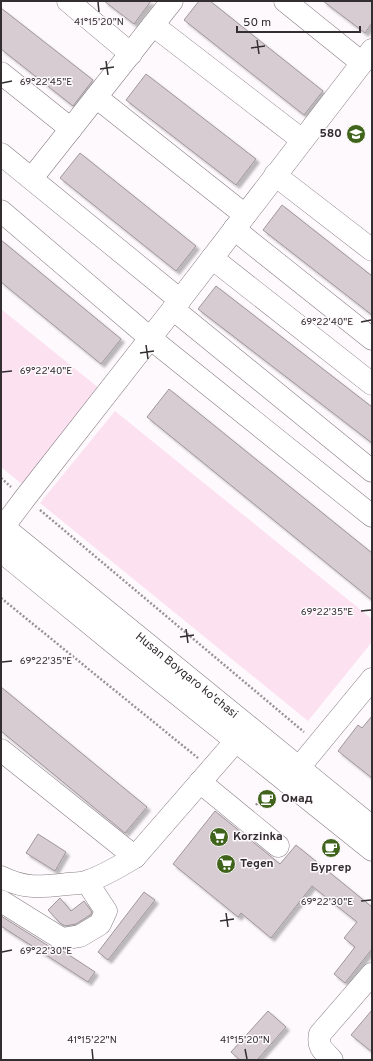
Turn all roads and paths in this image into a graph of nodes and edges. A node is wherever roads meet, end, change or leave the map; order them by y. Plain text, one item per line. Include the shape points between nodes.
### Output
1 (68, 1) edge
2 (172, 1) edge
3 (285, 1) edge
4 (153, 25) junction
5 (130, 54) junction
6 (367, 57) edge
7 (1, 73) edge
8 (96, 97) junction
9 (71, 128) junction
10 (302, 140) junction
11 (1, 154) edge
12 (275, 175) junction
13 (32, 178) junction
14 (1, 211) edge
15 (239, 222) junction
16 (372, 250) edge
17 (212, 258) junction
18 (177, 305) junction
19 (150, 338) junction
20 (372, 338) edge
21 (372, 384) edge
22 (372, 471) edge
23 (1, 478) edge
24 (25, 498) junction
25 (372, 516) edge
26 (2, 527) edge
27 (1, 551) edge
28 (1, 598) edge
29 (372, 679) edge
30 (242, 734) junction
31 (318, 744) junction
32 (1, 750) edge
33 (289, 775) junction
34 (206, 776) junction
35 (250, 808) junction
36 (372, 827) edge
37 (278, 846) dead end
38 (372, 850) edge
39 (135, 857) junction
40 (1, 877) edge
41 (88, 882) junction
42 (1, 901) edge
43 (372, 974) edge
44 (332, 1060) edge

1 - 5 main road
2 - 4 main road
3 - 6 main road
4 - 5 main road
4 - 10 main road
5 - 8 main road
6 - 10 main road
7 - 9 main road
8 - 9 main road
8 - 15 main road
9 - 13 main road
10 - 12 main road
11 - 13 main road
12 - 15 main road
12 - 16 main road
13 - 18 main road
14 - 19 main road
15 - 17 main road
15 - 20 main road
17 - 18 main road
17 - 21 main road
18 - 19 main road
18 - 22 main road
19 - 24 main road
19 - 25 main road
23 - 24 path
24 - 26 main road
24 - 31 path
26 - 30 main road, Husan Boyqaro ko'chasi
27 - 30 main road, Husan Boyqaro ko'chasi
28 - 34 path
29 - 31 main road
30 - 33 main road, Husan Boyqaro ko'chasi
30 - 34 main road
31 - 33 main road
32 - 39 main road
33 - 35 path
33 - 36 main road, Husan Boyqaro ko'chasi
33 - 38 main road, Husan Boyqaro ko'chasi
34 - 35 main road
34 - 39 main road
35 - 37 main road
39 - 41 main road
40 - 41 main road via 17,885 29,886
41 - 42 main road via 106,911 100,924 80,936 62,939
43 - 44 main road via 320,1034 320,1047

